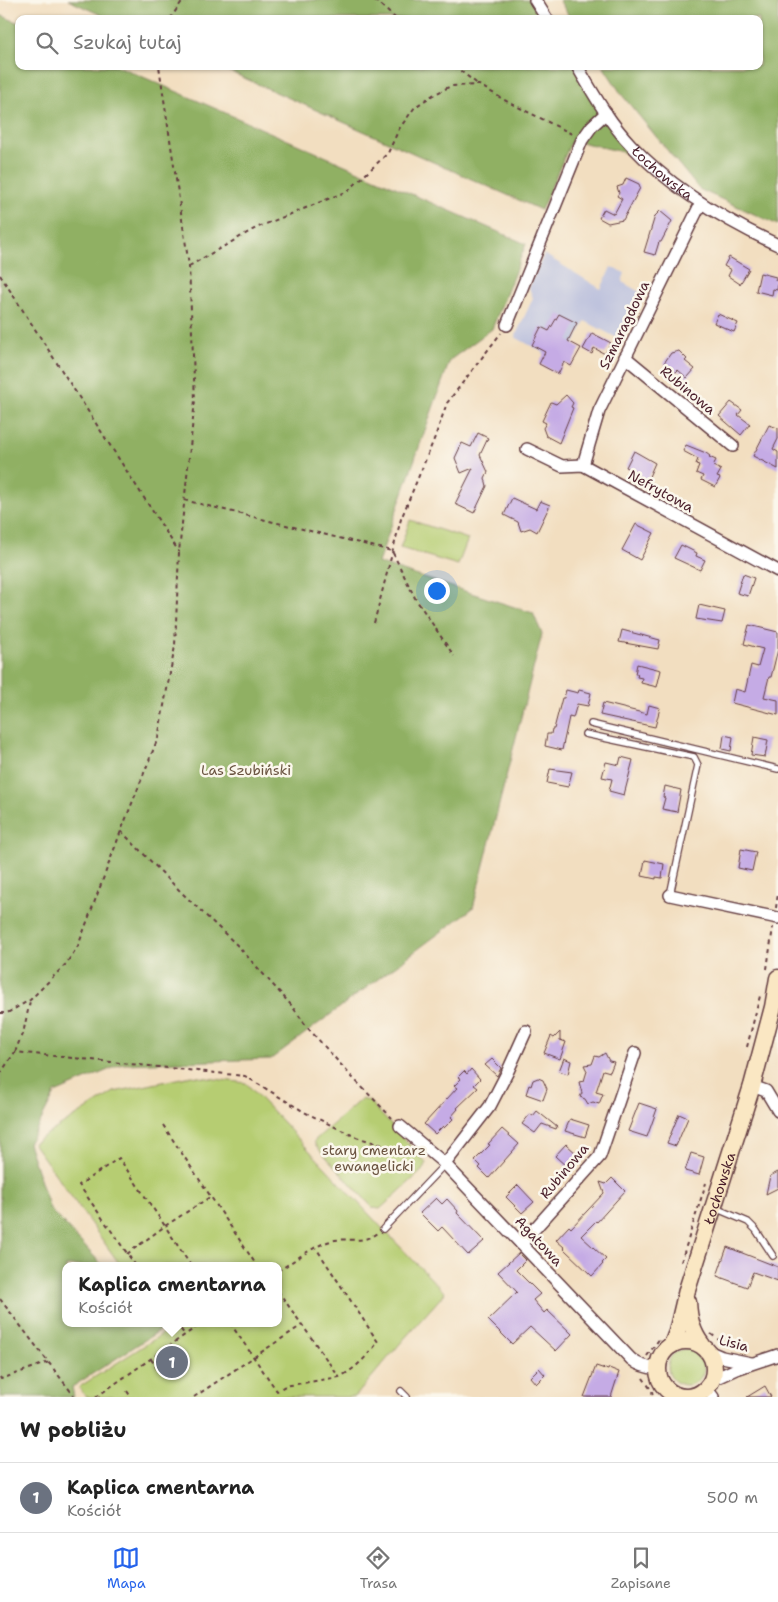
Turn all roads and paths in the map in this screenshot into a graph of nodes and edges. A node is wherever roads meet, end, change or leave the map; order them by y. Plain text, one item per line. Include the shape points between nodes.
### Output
1 (179, 0) edge
2 (183, 0) edge
3 (375, 0) edge
4 (535, 0) edge
5 (181, 3) junction
6 (173, 15) edge
7 (392, 15) edge
8 (544, 15) edge
9 (160, 70) edge
10 (459, 70) edge
11 (579, 70) edge
12 (479, 85) junction
13 (606, 113) junction
14 (582, 140) junction
15 (701, 203) junction
16 (778, 245) edge
17 (188, 266) junction
18 (0, 275) edge
19 (507, 325) joint
20 (625, 357) junction
21 (733, 446) dead end
22 (527, 449) dead end
23 (583, 464) junction
24 (184, 500) junction
25 (392, 551) junction
26 (179, 552) junction
27 (778, 572) edge
28 (374, 623) dead end
29 (454, 656) dead end
30 (591, 724) dead end
31 (584, 734) dead end
32 (778, 769) edge
33 (121, 831) junction
34 (778, 893) edge
35 (670, 895) joint
36 (777, 900) edge
37 (776, 918) edge
38 (775, 979) edge
39 (762, 991) dead end
40 (30, 1000) junction
41 (0, 1013) edge
42 (526, 1031) dead end
43 (747, 1047) dead end
44 (15, 1052) junction
45 (635, 1053) dead end
46 (0, 1074) edge
47 (752, 1086) junction
48 (778, 1112) edge
49 (163, 1125) dead end
50 (400, 1126) joint
51 (418, 1156) dead end
52 (445, 1164) junction
53 (708, 1175) dead end
54 (210, 1197) junction
55 (713, 1208) junction
56 (165, 1226) junction
57 (383, 1229) joint
58 (521, 1244) junction
59 (316, 1248) junction
60 (127, 1254) junction
61 (773, 1256) dead end
62 (133, 1262) edge
63 (188, 1262) edge
64 (254, 1262) edge
65 (680, 1264) dead end
66 (282, 1269) edge
67 (687, 1290) junction
68 (282, 1297) edge
69 (0, 1299) edge
70 (302, 1325) junction
71 (179, 1327) edge
72 (196, 1327) edge
73 (233, 1327) edge
74 (185, 1335) junction
75 (666, 1340) junction
76 (705, 1348) junction
77 (778, 1356) edge
78 (254, 1357) junction
79 (151, 1359) junction
80 (49, 1362) junction
81 (753, 1363) junction
82 (640, 1365) junction
83 (166, 1369) dead end
84 (659, 1369) junction
85 (0, 1377) edge
86 (339, 1377) junction
87 (710, 1388) edge
88 (126, 1391) dead end
89 (401, 1391) dead end
90 (668, 1393) edge
91 (74, 1397) edge
92 (96, 1397) edge
93 (131, 1397) edge
94 (194, 1397) edge
95 (407, 1397) edge
96 (653, 1397) edge
97 (685, 1397) edge

1 - 5 path
2 - 5 path
3 - 7 path
4 - 8 street
5 - 6 path
9 - 17 path
10 - 12 path
11 - 13 street, Łochowska
12 - 14 path
12 - 17 path via 451,86 415,107 388,153 348,191 256,228
13 - 14 street
13 - 15 street, Łochowska via 653,167
14 - 19 street
15 - 16 street, Łochowska
15 - 20 street, Szmaragdowa
17 - 24 path via 195,400
18 - 26 path
19 - 25 path via 447,403 400,519
20 - 21 street, Rubinowa
20 - 23 street, Szmaragdowa via 599,411
22 - 23 street, Nefrytowa via 562,466
23 - 27 street, Nefrytowa
24 - 25 path
24 - 26 path
25 - 28 path
25 - 29 path via 415,598
26 - 33 path via 175,646 158,738
30 - 32 lane
31 - 35 lane via 694,757 698,765
33 - 40 path via 78,946 66,964
33 - 50 path via 238,946 333,1056
34 - 36 path
35 - 37 street
36 - 37 path
37 - 38 path
38 - 47 main road, Łochowska via 773,1007
39 - 43 path
40 - 41 path via 7,1013
40 - 44 path
42 - 52 street via 490,1106
44 - 46 path
44 - 51 path via 245,1076 306,1113 356,1137
45 - 58 street, Rubinowa via 600,1156
47 - 48 street via 766,1091
47 - 55 main road, Łochowska
49 - 54 path
50 - 52 street, Agatowa
52 - 57 lane
52 - 58 street, Agatowa
53 - 65 path
54 - 56 path
54 - 64 path
55 - 61 lane via 748,1222
55 - 67 main road, Łochowska
56 - 60 path
56 - 60 path via 119,1158 79,1185
56 - 63 path
57 - 59 path via 370,1239 334,1240
58 - 82 street, Agatowa
59 - 66 path
59 - 86 path via 378,1342 362,1362
60 - 62 path
67 - 75 main road, Łochowska via 677,1332
67 - 76 main road, Łochowska via 690,1324
68 - 70 path
69 - 80 path
70 - 78 path
70 - 86 path
71 - 74 path
72 - 74 path
73 - 78 path
74 - 79 path
75 - 76 main road via 695,1342
75 - 82 path
75 - 84 main road
76 - 81 street, Lisia via 722,1357
76 - 87 main road via 714,1365
77 - 81 street, Lisia
78 - 86 path via 277,1391 284,1386
78 - 94 path
79 - 83 path via 160,1373
79 - 92 path
80 - 85 path
80 - 91 path
81 - 87 street, Lisia
82 - 84 street, Agatowa
82 - 96 path via 640,1374
84 - 90 main road via 660,1379
87 - 97 main road
88 - 93 path
89 - 95 lane
90 - 97 main road

